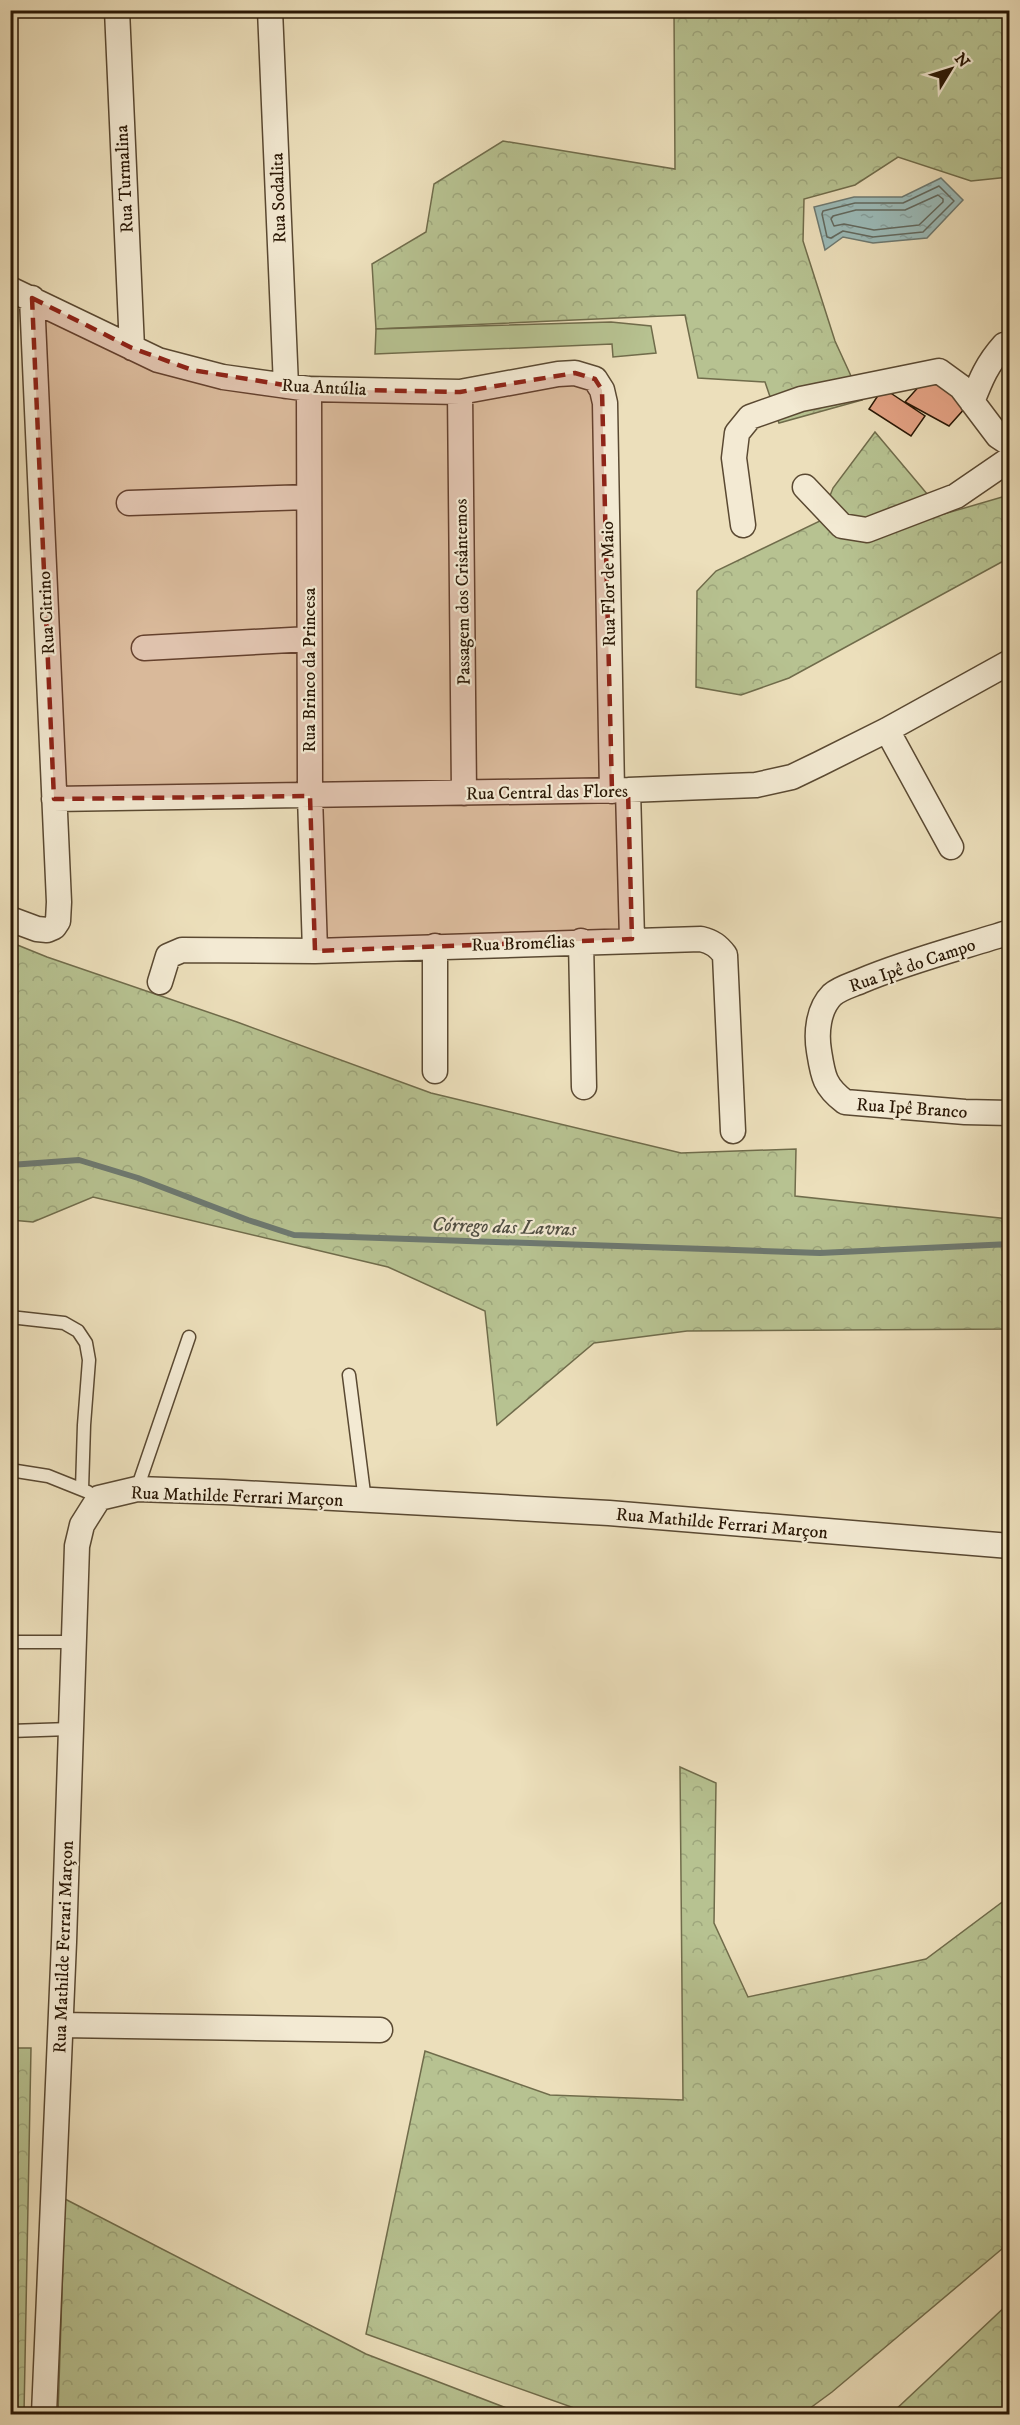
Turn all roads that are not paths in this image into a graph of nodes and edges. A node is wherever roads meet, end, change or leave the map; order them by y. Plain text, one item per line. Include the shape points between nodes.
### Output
1 (117, 10) edge
2 (270, 10) edge
3 (21, 294) edge
4 (1004, 345) dead end
5 (132, 348) junction
6 (595, 379) joint
7 (297, 388) junction
8 (460, 392) junction
9 (972, 402) junction
10 (1010, 444) edge
11 (1010, 459) edge
12 (805, 487) dead end
13 (309, 497) junction
14 (129, 503) dead end
15 (743, 525) dead end
16 (309, 639) junction
17 (144, 648) dead end
18 (1010, 662) edge
19 (887, 730) junction
20 (620, 790) junction
21 (464, 793) junction
22 (310, 796) junction
23 (54, 800) junction
24 (951, 847) dead end
25 (10, 919) edge
26 (1010, 932) edge
27 (632, 939) junction
28 (581, 941) junction
29 (435, 946) junction
30 (315, 951) junction
31 (160, 982) dead end
32 (435, 1071) dead end
33 (824, 1081) joint
34 (584, 1087) dead end
35 (1010, 1113) edge
36 (733, 1131) dead end
37 (10, 1317) edge
38 (189, 1337) dead end
39 (349, 1375) dead end
40 (10, 1470) edge
41 (137, 1489) junction
42 (90, 1494) junction
43 (364, 1501) junction
44 (1010, 1546) edge
45 (10, 1642) edge
46 (73, 1642) junction
47 (70, 1728) junction
48 (10, 1731) edge
49 (61, 2025) junction
50 (380, 2030) dead end
51 (44, 2415) edge

1 - 5 street, Rua Turmalina
2 - 7 street, Rua Sodalita
3 - 5 street, Rua Antúlia
3 - 23 street, Rua Citrino
4 - 9 street via 987,365
5 - 7 street, Rua Antúlia via 192,370
6 - 8 street, Rua Antúlia via 558,374
6 - 20 street, Rua Flor de Maio via 605,403
7 - 8 street, Rua Antúlia
7 - 13 street, Rua Brinco da Princesa
8 - 21 street, Passagem dos Crisântemos
9 - 10 street via 998,436
9 - 15 street via 961,387 939,371 801,399 750,417 737,433 734,458
11 - 12 street via 956,496 867,530 842,526
13 - 14 street
13 - 16 street, Rua Brinco da Princesa
16 - 17 street
16 - 22 street, Rua Brinco da Princesa
18 - 19 street, Rua Central das Flores
19 - 20 street, Rua Central das Flores via 792,777 756,785
19 - 24 street
20 - 21 street, Rua Central das Flores
20 - 27 street, Rua Flor de Maio
21 - 22 street, Rua Central das Flores
22 - 23 street, Rua Central das Flores
22 - 30 street, Rua Brinco da Princesa
23 - 25 street, Rua Citrino via 58,921 46,930
26 - 33 street, Rua Ipê do Campo via 877,974 832,995 818,1026
27 - 28 street, Rua Bromélias
27 - 36 street, Rua Bromélias via 701,939 711,941 725,956
28 - 29 street, Rua Bromélias
28 - 34 street
29 - 30 street, Rua Bromélias
29 - 32 street
30 - 31 street, Rua Bromélias via 182,950 168,956
33 - 35 street, Rua Ipê Branco via 845,1102
37 - 42 lane via 64,1323 78,1331 86,1343 89,1360 84,1425
38 - 41 lane
39 - 43 lane
40 - 42 lane via 48,1476
41 - 42 street, Rua Mathilde Ferrari Marçon
41 - 43 street, Rua Mathilde Ferrari Marçon
42 - 46 street, Rua Mathilde Ferrari Marçon via 77,1546
43 - 44 street, Rua Mathilde Ferrari Marçon via 609,1513
45 - 46 lane
46 - 47 street, Rua Mathilde Ferrari Marçon
47 - 48 lane
47 - 49 street, Rua Mathilde Ferrari Marçon
49 - 50 street
49 - 51 street, Rua Mathilde Ferrari Marçon

